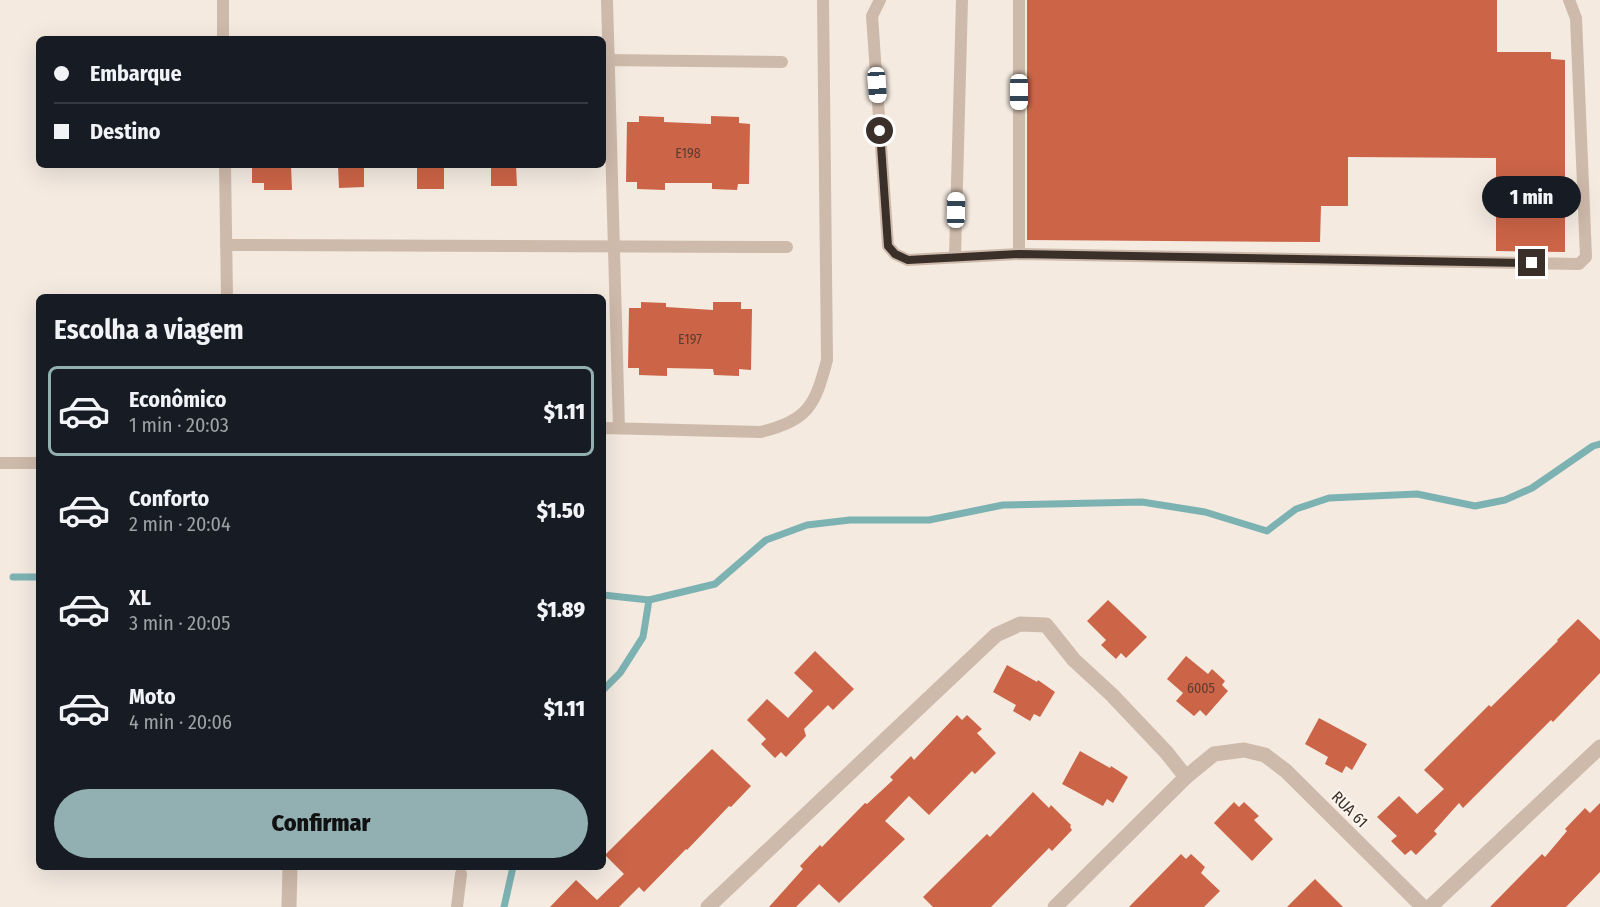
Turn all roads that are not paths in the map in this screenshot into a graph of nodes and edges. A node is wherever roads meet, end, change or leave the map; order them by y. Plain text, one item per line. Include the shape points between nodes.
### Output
1 (223, 0) edge
2 (607, 0) edge
3 (823, 0) edge
4 (880, 0) edge
5 (962, 0) edge
6 (1019, 0) edge
7 (1569, 0) edge
8 (223, 36) edge
9 (606, 60) edge
10 (782, 62) dead end
11 (225, 168) edge
12 (226, 245) junction
13 (615, 245) junction
14 (787, 247) dead end
15 (1019, 254) junction
16 (955, 257) junction
17 (227, 294) edge
18 (606, 428) edge
19 (619, 428) junction
20 (0, 462) edge
21 (36, 462) edge
22 (1600, 747) edge
23 (1186, 777) junction
24 (291, 870) edge
25 (461, 874) dead end
26 (290, 907) edge
27 (457, 907) edge
28 (708, 907) edge
29 (1055, 907) edge
30 (1423, 907) edge
31 (1430, 907) edge

1 - 8 lane
2 - 9 lane
3 - 19 lane via 827,360 819,392 794,420 761,432
4 - 16 lane via 872,16 888,246 908,260
5 - 16 lane
6 - 15 lane
7 - 15 lane via 1576,18 1586,257 1579,264
9 - 10 lane
9 - 13 lane
11 - 12 lane
12 - 13 lane
12 - 17 lane
13 - 14 lane
13 - 19 lane
15 - 16 lane
18 - 19 lane
20 - 21 lane
22 - 31 street
23 - 28 street via 1112,695 1074,660 1046,625 1020,624 996,635
23 - 29 street
23 - 30 street, RUA 61 via 1214,754 1244,750 1265,755 1286,771
24 - 26 street
25 - 27 lane

